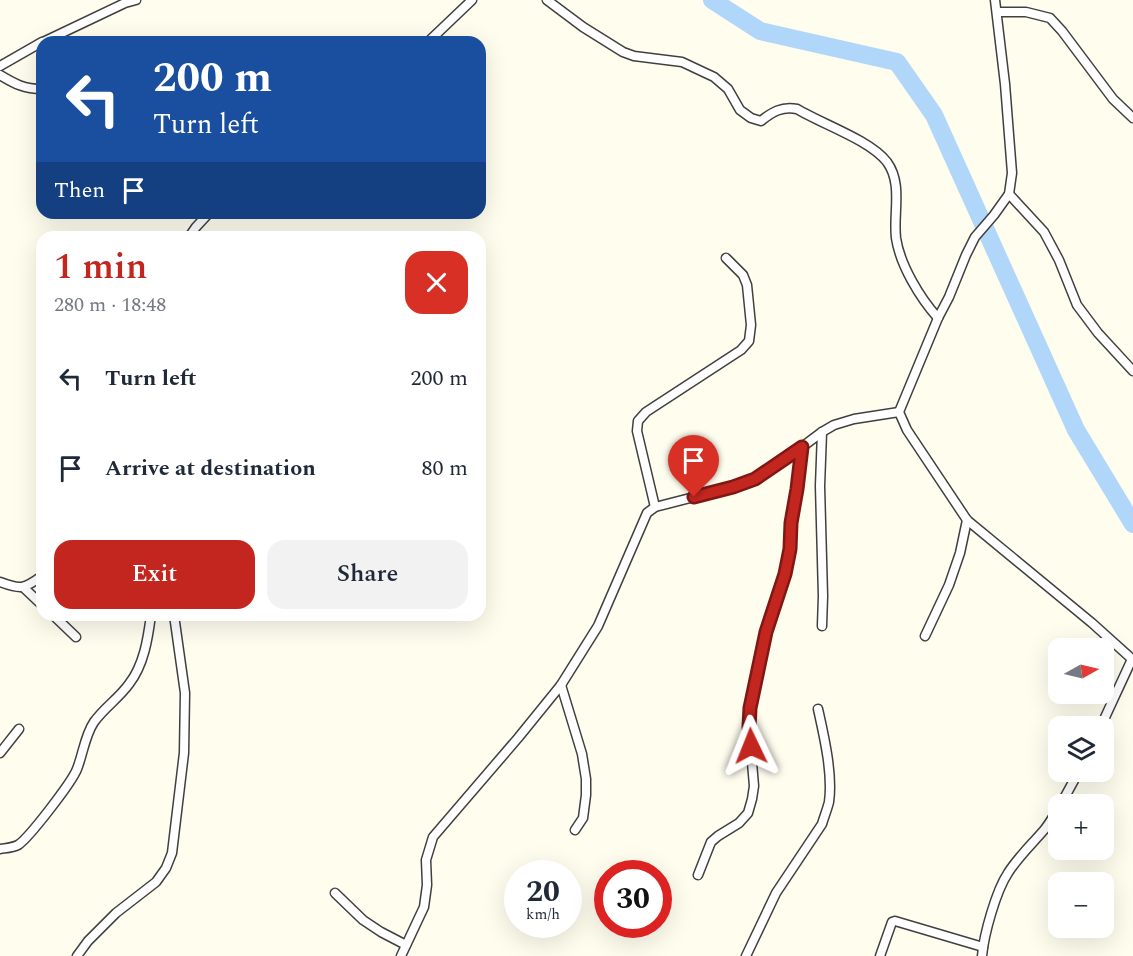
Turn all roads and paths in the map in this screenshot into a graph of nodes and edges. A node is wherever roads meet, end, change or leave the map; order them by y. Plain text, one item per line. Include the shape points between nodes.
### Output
1 (136, 0) edge
2 (472, 0) edge
3 (547, 0) edge
4 (995, 0) edge
5 (998, 12) junction
6 (55, 36) edge
7 (434, 36) edge
8 (36, 45) edge
9 (0, 66) edge
10 (0, 75) edge
11 (36, 89) edge
12 (1133, 118) edge
13 (1009, 194) junction
14 (203, 219) edge
15 (193, 231) edge
16 (726, 258) dead end
17 (938, 318) junction
18 (1133, 371) edge
19 (899, 412) junction
20 (822, 432) junction
21 (802, 447) junction
22 (655, 507) junction
23 (967, 520) junction
24 (36, 579) edge
25 (0, 582) edge
26 (23, 587) junction
27 (36, 599) edge
28 (59, 621) edge
29 (150, 621) edge
30 (175, 621) edge
31 (822, 626) dead end
32 (925, 636) dead end
33 (76, 637) dead end
34 (1132, 659) edge
35 (561, 685) junction
36 (818, 709) dead end
37 (1106, 716) edge
38 (20, 729) dead end
39 (0, 753) edge
40 (1048, 825) edge
41 (575, 830) dead end
42 (0, 849) edge
43 (698, 875) dead end
44 (335, 893) dead end
45 (406, 945) junction
46 (982, 951) edge
47 (76, 956) edge
48 (401, 956) edge
49 (746, 956) edge
50 (880, 956) edge

1 - 6 street
2 - 7 street
3 - 17 street via 623,52 682,62 714,77 751,118 762,121 779,110 796,109 871,147 893,173 896,240 904,264 926,305
4 - 5 street
5 - 12 street via 1026,12 1050,18 1113,99
5 - 13 street via 1012,173
8 - 9 street
10 - 11 street
13 - 17 street via 975,237
13 - 18 street via 1044,232 1077,305
14 - 15 street
16 - 22 street via 747,285 749,341 638,421
17 - 19 street
19 - 20 street via 854,419
19 - 23 street
20 - 21 street
20 - 31 street
21 - 22 street via 755,479
21 - 43 street via 790,549 766,632 750,708 753,799 739,823 711,842
22 - 35 street via 647,513 598,626
23 - 32 street via 949,585
23 - 34 street
24 - 26 street
25 - 26 street
26 - 27 street
28 - 33 street
29 - 42 street via 140,665 130,684 94,723 71,780 19,844
30 - 47 street via 185,693 184,753 171,853 156,882 116,913
34 - 37 street
35 - 41 street via 586,779 583,818
35 - 45 street via 434,837 426,860 424,907
36 - 49 street via 830,784 826,812 776,893
38 - 39 street
40 - 46 street via 1007,873
44 - 45 street via 363,920
45 - 48 street
46 - 50 street via 895,921 891,922

